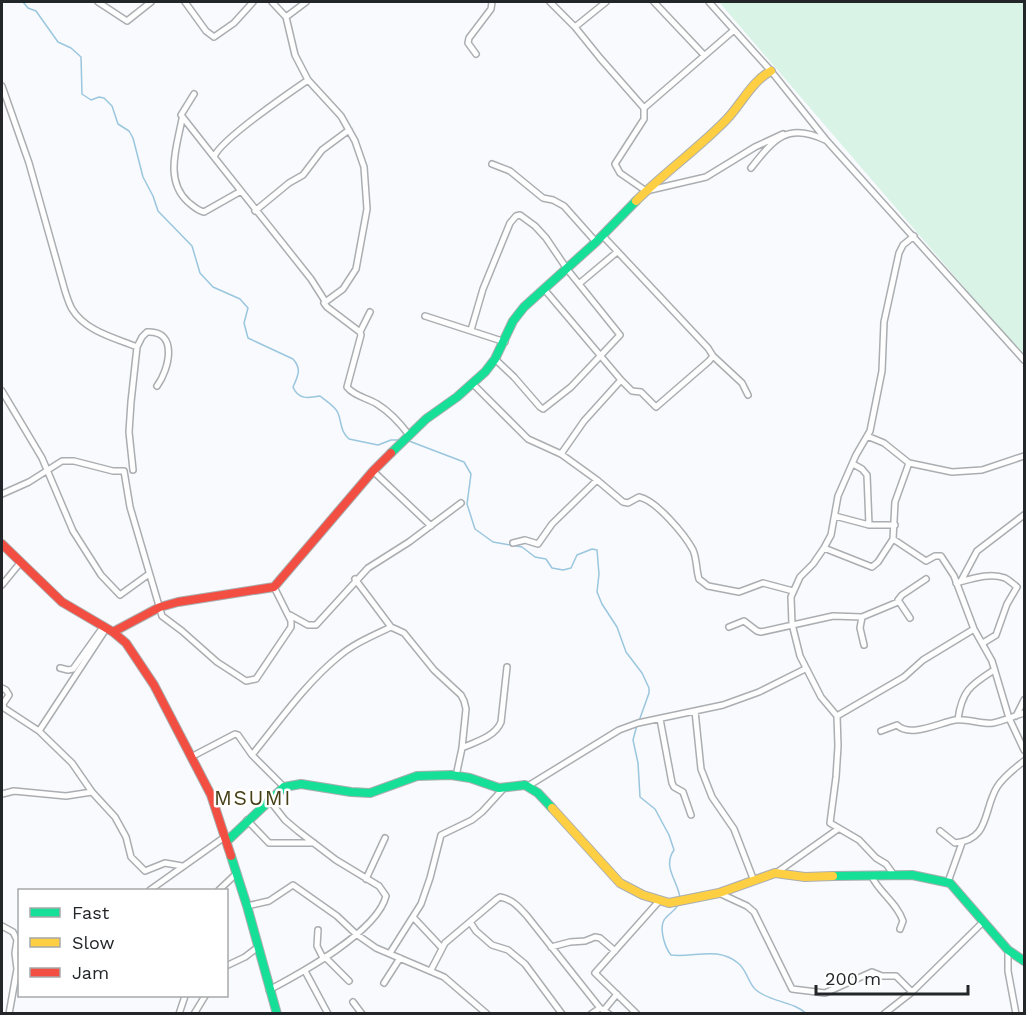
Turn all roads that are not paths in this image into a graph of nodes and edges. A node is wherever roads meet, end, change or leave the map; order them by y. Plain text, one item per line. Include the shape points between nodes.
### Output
1 (98, 2) edge
2 (150, 2) edge
3 (185, 2) edge
4 (253, 2) edge
5 (272, 2) edge
6 (306, 2) edge
7 (492, 2) edge
8 (550, 2) edge
9 (606, 2) edge
10 (654, 2) edge
11 (709, 2) edge
12 (286, 17) junction
13 (575, 27) junction
14 (734, 30) junction
15 (476, 54) dead end
16 (705, 55) junction
17 (771, 71) junction
18 (308, 80) junction
19 (2, 86) edge
20 (194, 94) dead end
21 (644, 108) junction
22 (182, 119) junction
23 (349, 130) junction
24 (783, 134) junction
25 (827, 141) junction
26 (214, 158) junction
27 (492, 164) dead end
28 (752, 168) dead end
29 (241, 191) junction
30 (646, 191) junction
31 (255, 211) junction
32 (914, 236) junction
33 (599, 239) junction
34 (617, 252) junction
35 (567, 269) junction
36 (580, 283) junction
37 (544, 289) junction
38 (325, 301) junction
39 (370, 312) dead end
40 (425, 316) dead end
41 (471, 330) junction
42 (360, 332) junction
43 (505, 342) junction
44 (137, 347) junction
45 (599, 356) junction
46 (713, 356) junction
47 (495, 359) junction
48 (1024, 360) edge
49 (621, 380) junction
50 (473, 384) junction
51 (157, 386) dead end
52 (2, 391) edge
53 (748, 395) dead end
54 (408, 435) junction
55 (867, 436) junction
56 (561, 454) junction
57 (1024, 456) edge
58 (909, 463) junction
59 (853, 464) junction
60 (133, 470) dead end
61 (47, 471) junction
62 (373, 471) junction
63 (597, 480) junction
64 (2, 494) edge
65 (461, 503) dead end
66 (1024, 515) edge
67 (835, 516) junction
68 (430, 525) junction
69 (869, 525) junction
70 (895, 525) junction
71 (893, 539) junction
72 (513, 543) dead end
73 (2, 544) edge
74 (824, 548) junction
75 (20, 563) junction
76 (149, 574) junction
77 (356, 579) junction
78 (926, 579) dead end
79 (959, 582) junction
80 (2, 585) edge
81 (274, 587) junction
82 (793, 591) junction
83 (898, 602) junction
84 (160, 607) junction
85 (288, 615) junction
86 (862, 617) junction
87 (910, 618) dead end
88 (792, 624) junction
89 (391, 627) junction
90 (729, 627) dead end
91 (974, 629) junction
92 (107, 630) junction
93 (983, 643) junction
94 (864, 645) dead end
95 (507, 667) dead end
96 (60, 668) dead end
97 (805, 669) junction
98 (994, 670) junction
99 (2, 688) edge
100 (1024, 700) edge
101 (695, 711) junction
102 (1024, 713) edge
103 (837, 716) junction
104 (1013, 717) junction
105 (660, 719) junction
106 (958, 719) junction
107 (39, 731) junction
108 (881, 731) dead end
109 (462, 748) junction
110 (1024, 750) edge
111 (252, 755) junction
112 (191, 757) junction
113 (1024, 761) edge
114 (456, 776) junction
115 (528, 786) junction
116 (284, 788) junction
117 (504, 788) junction
118 (92, 792) junction
119 (2, 794) edge
120 (270, 801) junction
121 (692, 815) dead end
122 (247, 820) junction
123 (838, 829) junction
124 (940, 831) dead end
125 (385, 838) dead end
126 (227, 839) junction
127 (314, 843) junction
128 (962, 843) junction
129 (182, 866) junction
130 (237, 873) junction
131 (775, 873) junction
132 (894, 875) junction
133 (872, 877) junction
134 (366, 879) junction
135 (754, 881) junction
136 (948, 882) junction
137 (153, 889) edge
138 (221, 889) edge
139 (719, 893) junction
140 (660, 900) junction
141 (247, 906) junction
142 (414, 917) junction
143 (470, 922) junction
144 (983, 922) junction
145 (2, 926) edge
146 (900, 929) dead end
147 (318, 930) dead end
148 (356, 934) junction
149 (551, 947) junction
150 (258, 948) junction
151 (442, 948) junction
152 (1008, 950) junction
153 (615, 951) junction
154 (390, 953) junction
155 (324, 958) junction
156 (400, 958) junction
157 (1024, 961) edge
158 (228, 965) edge
159 (431, 970) junction
160 (305, 971) junction
161 (349, 981) dead end
162 (384, 983) dead end
163 (269, 990) junction
164 (912, 992) junction
165 (617, 994) junction
166 (185, 997) edge
167 (204, 997) edge
168 (353, 1002) dead end
169 (605, 1010) edge
170 (274, 1013) edge
171 (9, 1014) edge
172 (179, 1014) edge
173 (194, 1014) edge
174 (328, 1014) edge
175 (362, 1014) edge
176 (487, 1014) edge
177 (562, 1014) edge
178 (591, 1014) edge
179 (638, 1014) edge
180 (884, 1014) edge
181 (1016, 1014) edge

1 - 2 street via 126,21
3 - 4 street via 214,37
5 - 12 street
6 - 12 street
7 - 15 street via 469,38
8 - 13 street
9 - 13 street
10 - 16 street
11 - 14 street
12 - 18 street via 295,55
13 - 21 street
14 - 16 street
14 - 17 street
16 - 21 street
17 - 25 street
17 - 30 street via 760,78 726,120
18 - 23 street
18 - 26 street via 228,141
19 - 44 street via 72,309 84,323
20 - 22 street via 182,112
21 - 30 street via 644,119 615,164 620,173
22 - 26 street
22 - 29 street via 173,165 185,200 204,212
23 - 31 street via 322,150 303,176
23 - 38 street via 363,167 367,194 365,224 356,269 343,289
24 - 25 street via 802,132
24 - 28 street
24 - 30 street via 706,177
25 - 32 street
26 - 29 street
27 - 33 street via 510,171 543,198 564,206
29 - 31 street
30 - 33 street
31 - 38 street
32 - 48 street
32 - 55 street via 899,253 884,322 882,371
33 - 34 street
33 - 35 street
34 - 36 street
34 - 46 street
35 - 36 street
35 - 37 street
35 - 41 street via 535,226 524,216 516,216 491,269
36 - 45 street via 620,335
37 - 43 street via 518,315
37 - 45 street
38 - 42 street via 324,305
39 - 42 street
40 - 41 street
41 - 43 street
42 - 54 street via 347,387 379,405
43 - 47 street
44 - 51 street via 147,332 164,337 169,346 168,365
44 - 60 street via 129,432
45 - 47 street via 571,387 543,409
45 - 49 street
46 - 49 street via 657,407
46 - 53 street via 742,383
47 - 50 street
49 - 56 street
50 - 54 street
50 - 56 street via 528,439
52 - 61 street
54 - 62 street
55 - 58 street via 884,443
55 - 59 street
56 - 63 street
57 - 58 street via 966,473
58 - 70 street via 895,502
59 - 67 street via 838,496
59 - 69 street via 867,475
61 - 64 street
61 - 76 street via 73,531 119,595
61 - 76 street via 62,461 124,471
62 - 68 street
62 - 81 street
63 - 72 street via 552,524 538,544 525,540
63 - 82 street via 623,502 642,497 666,516 687,540 699,579 708,586 739,592 763,583
65 - 68 street
66 - 79 street via 977,551
67 - 69 street
67 - 74 street
68 - 77 street
69 - 70 street
70 - 71 street
71 - 74 street via 872,567
71 - 79 street via 926,561 941,556
73 - 75 street
74 - 82 street
75 - 80 street
75 - 92 street via 62,602
76 - 84 street
77 - 85 street via 316,625
77 - 89 street
78 - 83 street
79 - 91 street
79 - 93 street via 994,576 1017,587 996,634
81 - 84 street
81 - 85 street
82 - 88 street
83 - 86 street
83 - 87 street
84 - 85 street via 162,616 246,681 260,675 289,632
84 - 92 street
86 - 88 street via 832,616
86 - 94 street
88 - 90 street via 759,632 744,621
88 - 97 street
89 - 109 street via 404,633 434,670 461,694 466,709
89 - 111 street via 337,657
91 - 93 street
91 - 103 street
92 - 96 street via 73,669
92 - 107 street
92 - 112 street via 126,643 154,685
93 - 98 street
95 - 109 street via 498,729
97 - 101 street via 759,692
97 - 103 street
98 - 104 street
98 - 106 street via 967,690
99 - 107 street via 9,695 4,708
100 - 104 street
101 - 105 street
101 - 135 street via 701,769 712,797 734,829
102 - 104 street
103 - 123 street via 837,768 830,823
104 - 106 street via 992,723
104 - 110 street
105 - 115 street via 619,730
105 - 121 street via 673,785 683,792
106 - 108 street via 924,730 897,725
107 - 118 street via 72,763
109 - 114 street
111 - 112 street via 235,734
111 - 116 street
112 - 126 street via 211,795
113 - 128 street via 998,786 979,834
114 - 116 street via 419,776 373,793 299,783
114 - 117 street
115 - 117 street
115 - 140 street via 620,883
116 - 120 street
117 - 142 street via 472,820 441,835 430,878
118 - 119 street via 66,796 14,791
118 - 129 street via 123,830 130,857 141,869 148,871 169,862
120 - 122 street
120 - 127 street via 291,826
122 - 126 street
122 - 127 street via 268,843
123 - 131 street
123 - 132 street via 859,840
124 - 128 street via 950,841
125 - 134 street
126 - 129 street
126 - 130 street
127 - 134 street
128 - 136 street
129 - 137 street
130 - 138 street
130 - 141 street
131 - 133 street
131 - 135 street
132 - 133 street
132 - 136 street
133 - 146 street via 898,909 903,921
134 - 148 street via 380,886 386,896 376,916
135 - 139 street
136 - 144 street
139 - 140 street via 669,903
139 - 164 street via 754,912 792,989 825,993 872,972 896,976
140 - 153 street
141 - 148 street via 269,901 293,885
141 - 150 street
142 - 151 street
142 - 154 street
143 - 149 street via 500,897 507,898
143 - 151 street
143 - 177 street via 492,945 508,950 525,964
144 - 152 street
144 - 164 street
145 - 171 street via 14,932 17,940 17,969
147 - 155 street via 316,946
148 - 154 street
148 - 155 street
149 - 153 street via 595,937
149 - 169 street
150 - 158 street
150 - 163 street
151 - 159 street
152 - 157 street
152 - 181 street
153 - 165 street via 595,973
154 - 156 street
155 - 160 street
155 - 161 street
156 - 159 street
156 - 162 street
159 - 176 street
160 - 163 street
160 - 174 street
163 - 170 street
164 - 180 street
165 - 169 street
165 - 179 street
166 - 172 street
167 - 173 street
168 - 175 street
169 - 178 street

